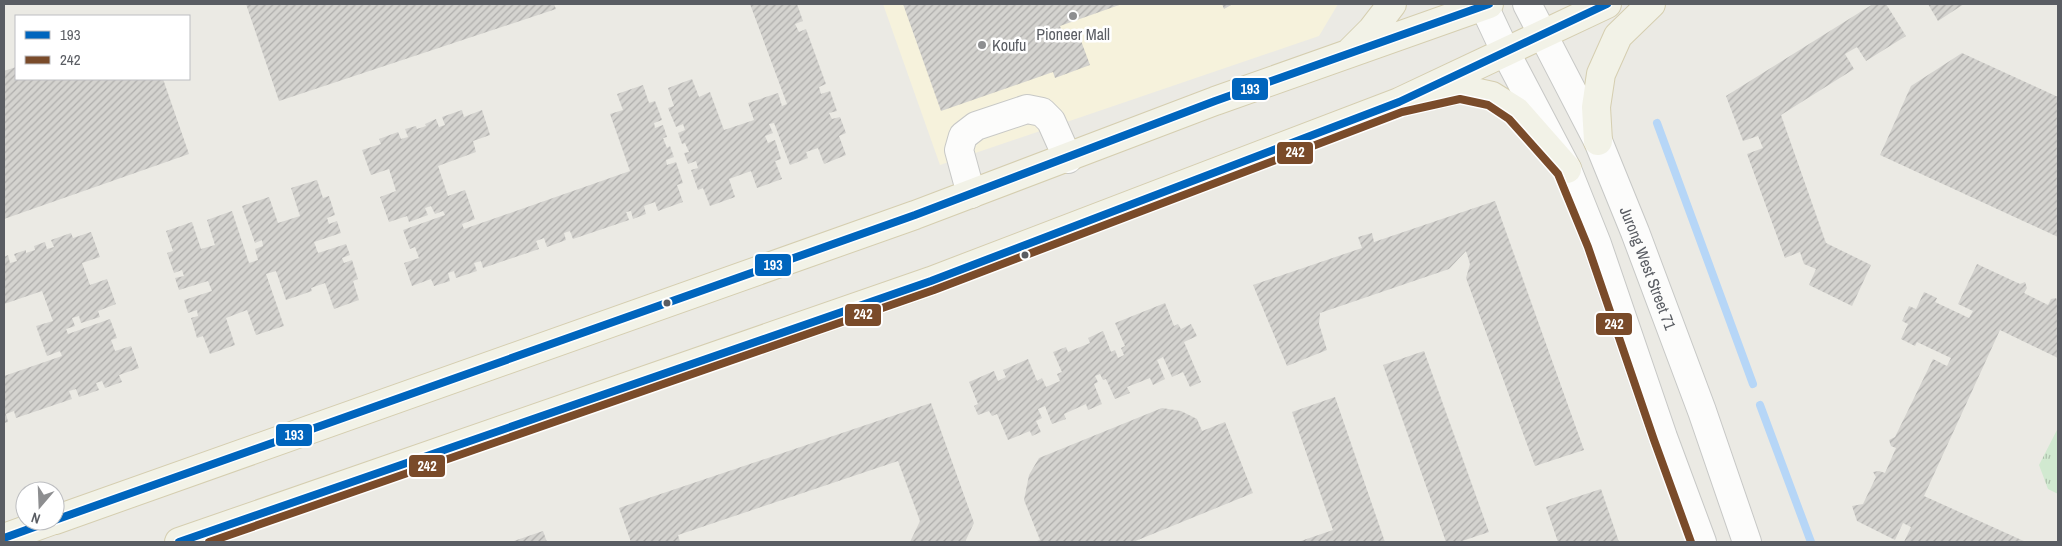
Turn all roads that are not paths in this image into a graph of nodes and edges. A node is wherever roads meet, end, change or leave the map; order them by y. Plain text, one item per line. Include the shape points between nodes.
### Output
1 (1392, 4) edge
2 (1486, 4) edge
3 (1527, 4) edge
4 (1607, 4) edge
5 (1651, 4) edge
6 (1543, 35) junction
7 (1506, 53) junction
8 (1348, 54) junction
9 (1399, 102) junction
10 (1598, 141) junction
11 (1068, 158) junction
12 (1567, 169) junction
13 (971, 194) junction
14 (65, 516) edge
15 (23, 531) edge
16 (4, 538) edge
17 (179, 542) edge
18 (1702, 542) edge
19 (1747, 542) edge

1 - 8 main road
2 - 7 street
2 - 8 main road
3 - 6 street, Jurong West Street 71
4 - 6 main road
5 - 10 main road via 1618,36 1601,74 1596,107
6 - 7 main road
6 - 10 street, Jurong West Street 71
7 - 9 main road
7 - 12 street
8 - 11 main road
9 - 12 main road via 1460,89 1492,96 1516,111
9 - 17 main road via 931,280
10 - 19 street, Jurong West Street 71 via 1702,411
11 - 13 main road
11 - 13 street via 1052,121 1042,112 1027,109 976,126 963,136 959,150
12 - 18 street via 1597,244
13 - 14 main road
15 - 16 main road

